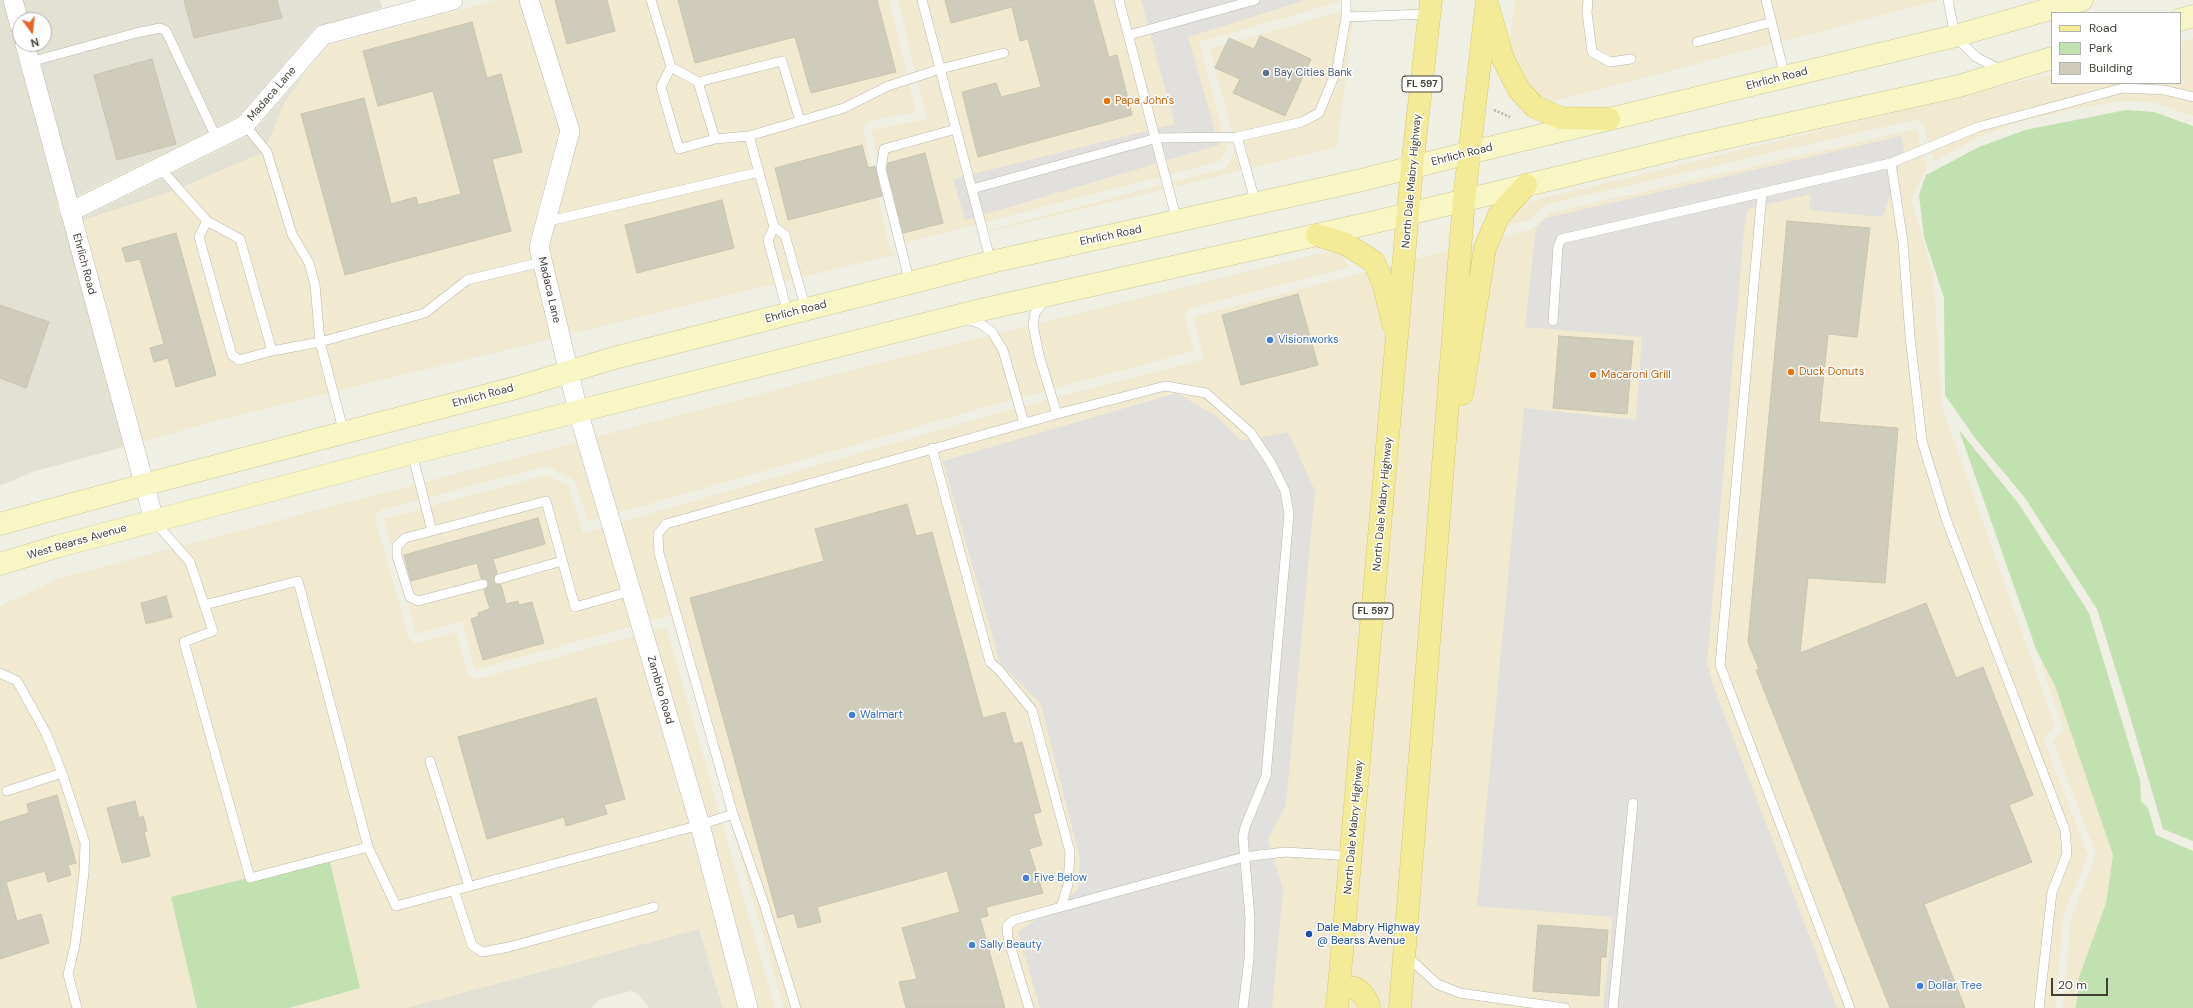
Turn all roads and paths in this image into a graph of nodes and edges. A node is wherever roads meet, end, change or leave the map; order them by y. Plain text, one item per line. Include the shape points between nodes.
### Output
1 (13, 0) edge
2 (453, 0) edge
3 (529, 0) edge
4 (650, 0) edge
5 (922, 0) edge
6 (1119, 0) edge
7 (1255, 0) edge
8 (1346, 0) edge
9 (1588, 0) edge
10 (1766, 0) edge
11 (1948, 0) edge
12 (2082, 0) edge
13 (1487, 1) edge
14 (1430, 7) edge
15 (16, 12) edge
16 (2193, 16) edge
17 (1346, 17) junction
18 (2181, 20) edge
19 (1772, 22) junction
20 (1129, 35) junction
21 (1955, 36) junction
22 (1697, 42) dead end
23 (27, 52) edge
24 (1004, 53) dead end
25 (2051, 58) edge
26 (1631, 59) dead end
27 (30, 62) junction
28 (671, 67) junction
29 (940, 69) junction
30 (2005, 72) junction
31 (1785, 77) junction
32 (698, 82) junction
33 (2193, 97) edge
34 (1493, 110) dead end
35 (1513, 111) dead end
36 (1510, 117) junction
37 (1609, 119) junction
38 (800, 121) junction
39 (1511, 124) dead end
40 (246, 126) junction
41 (956, 129) junction
42 (749, 136) junction
43 (1237, 137) junction
44 (1157, 138) junction
45 (217, 139) junction
46 (715, 139) junction
47 (1468, 153) junction
48 (1891, 163) junction
49 (1412, 167) junction
50 (160, 168) junction
51 (759, 172) junction
52 (1526, 185) junction
53 (972, 188) junction
54 (1762, 193) junction
55 (1464, 200) junction
56 (1256, 204) junction
57 (70, 212) junction
58 (1409, 214) junction
59 (207, 221) junction
60 (1177, 221) junction
61 (545, 222) junction
62 (774, 227) junction
63 (1317, 235) junction
64 (542, 262) junction
65 (991, 262) junction
66 (910, 283) junction
67 (1060, 291) junction
68 (797, 312) junction
69 (954, 317) junction
70 (1553, 321) dead end
71 (320, 342) junction
72 (1398, 344) junction
73 (272, 352) junction
74 (568, 372) junction
75 (578, 411) junction
76 (1057, 414) junction
77 (1024, 423) junction
78 (1446, 432) junction
79 (344, 433) junction
80 (932, 448) junction
81 (412, 453) junction
82 (143, 485) junction
83 (154, 520) junction
84 (0, 524) edge
85 (432, 531) junction
86 (562, 561) junction
87 (0, 564) edge
88 (499, 579) dead end
89 (483, 584) dead end
90 (631, 591) junction
91 (204, 605) junction
92 (0, 674) edge
93 (430, 761) dead end
94 (62, 773) junction
95 (7, 791) dead end
96 (1633, 803) dead end
97 (733, 814) junction
98 (700, 825) junction
99 (368, 847) junction
100 (1351, 856) junction
101 (1244, 857) junction
102 (469, 886) junction
103 (454, 890) junction
104 (654, 907) dead end
105 (1061, 907) junction
106 (1404, 953) junction
107 (1339, 986) junction
108 (77, 1008) edge
109 (748, 1008) edge
110 (796, 1008) edge
111 (1029, 1008) edge
112 (1243, 1008) edge
113 (1337, 1008) edge
114 (1369, 1008) edge
115 (1400, 1008) edge
116 (1566, 1008) edge
117 (1613, 1008) edge
118 (1850, 1008) edge
119 (2039, 1008) edge

1 - 15 street
2 - 40 street, Madaca Lane via 323,35
3 - 61 street, Madaca Lane via 570,131
4 - 28 lane
5 - 29 lane
6 - 20 lane
7 - 20 lane
8 - 17 lane
9 - 26 lane via 1592,52 1610,62
10 - 19 lane
11 - 21 lane
12 - 21 main road, Ehrlich Road
13 - 37 main road via 1503,59 1519,90 1535,107 1561,118
13 - 47 main road
14 - 17 lane
14 - 49 main road, North Dale Mabry Highway / FL 597
16 - 18 main road
17 - 43 lane via 1337,69 1319,113 1302,122
19 - 22 lane
19 - 31 lane
20 - 44 lane
21 - 30 lane via 1976,57
21 - 31 main road, Ehrlich Road
23 - 27 street, Ehrlich Road
24 - 29 lane
25 - 30 main road
27 - 45 lane via 160,28 166,31
27 - 57 street, Ehrlich Road
28 - 32 lane
28 - 46 lane via 661,87 679,149
29 - 38 lane via 888,86 844,108
29 - 41 lane
30 - 52 main road via 1959,86
31 - 37 main road, Ehrlich Road
32 - 38 lane via 782,61
32 - 46 lane
33 - 48 lane via 2164,90 2123,88 1978,127
34 - 36 path
35 - 36 path
36 - 39 path
37 - 47 main road, Ehrlich Road
38 - 42 lane
40 - 45 street, Madaca Lane
40 - 71 lane via 267,152 292,234 309,263 315,285
41 - 53 lane
41 - 66 lane via 884,149 880,168
42 - 46 lane
42 - 51 lane
43 - 44 lane
43 - 56 lane
44 - 53 lane
44 - 60 lane
45 - 50 street, Madaca Lane
47 - 49 main road, Ehrlich Road
47 - 55 main road
48 - 54 lane
48 - 119 lane via 1903,242 1910,337 1922,441 1946,519 2065,830 2067,854 2052,892
49 - 56 main road, Ehrlich Road
49 - 58 main road, North Dale Mabry Highway / FL 597
50 - 57 street, Madaca Lane
50 - 59 lane
51 - 61 lane
51 - 62 lane
52 - 55 main road
52 - 78 main road via 1499,215 1485,248 1461,398
53 - 65 lane
54 - 70 lane via 1561,239 1558,246
54 - 118 lane via 1720,665
55 - 58 main road
55 - 78 main road
56 - 60 main road, Ehrlich Road
57 - 82 street, Ehrlich Road
58 - 63 main road
58 - 72 main road, North Dale Mabry Highway / FL 597
59 - 73 lane via 240,238
59 - 73 lane via 199,238 232,355 239,360
60 - 65 main road, Ehrlich Road
61 - 64 street, Madaca Lane via 539,247
62 - 68 lane via 768,240
62 - 68 lane via 786,235
63 - 67 main road
63 - 72 main road via 1346,244 1374,262 1384,285
64 - 71 lane via 467,280 425,313
64 - 74 street, Madaca Lane
65 - 66 main road, Ehrlich Road
66 - 68 main road, Ehrlich Road
67 - 69 main road
67 - 76 lane via 1040,305 1033,324 1039,356
68 - 74 main road, Ehrlich Road
69 - 75 main road
69 - 77 lane via 970,319 992,332 1003,350
71 - 73 lane
71 - 79 lane
72 - 100 main road, North Dale Mabry Highway / FL 597
74 - 75 street, Zambito Road
74 - 79 main road, Ehrlich Road
75 - 81 main road
75 - 90 street, Zambito Road
76 - 77 lane
76 - 101 lane via 1165,386 1206,393 1251,433 1285,491 1289,514 1266,776 1245,827
77 - 80 lane
78 - 106 main road
79 - 82 main road, Ehrlich Road
80 - 97 lane via 666,524 658,534 659,553
80 - 105 lane via 990,662 1032,710 1070,852 1068,885
81 - 83 main road
81 - 85 lane
82 - 83 street, Ehrlich Road
82 - 84 main road
83 - 87 main road, West Bearss Avenue
83 - 91 lane via 190,562
85 - 86 lane via 546,501
85 - 89 lane via 405,538 397,546 397,556 410,597 418,601
86 - 88 lane
86 - 90 lane via 575,607
90 - 98 street, Zambito Road
91 - 99 lane via 298,581
91 - 99 lane via 213,631 184,642 250,878
92 - 94 lane via 17,681 46,733
93 - 102 lane
94 - 95 lane
94 - 108 lane via 85,843 75,945 68,974
96 - 117 lane
97 - 98 lane
97 - 110 lane
98 - 102 lane
98 - 109 street, Zambito Road
99 - 103 lane via 396,906
100 - 101 lane via 1285,852
100 - 107 main road, North Dale Mabry Highway / FL 597
101 - 105 lane
101 - 112 lane via 1250,918 1249,959
102 - 103 lane
103 - 104 lane via 472,945 482,952 510,947
105 - 111 lane via 1014,920 1007,926 1008,938
106 - 115 main road
106 - 116 lane via 1436,984 1460,993
107 - 113 main road, North Dale Mabry Highway / FL 597
107 - 114 main road via 1355,988 1363,994

